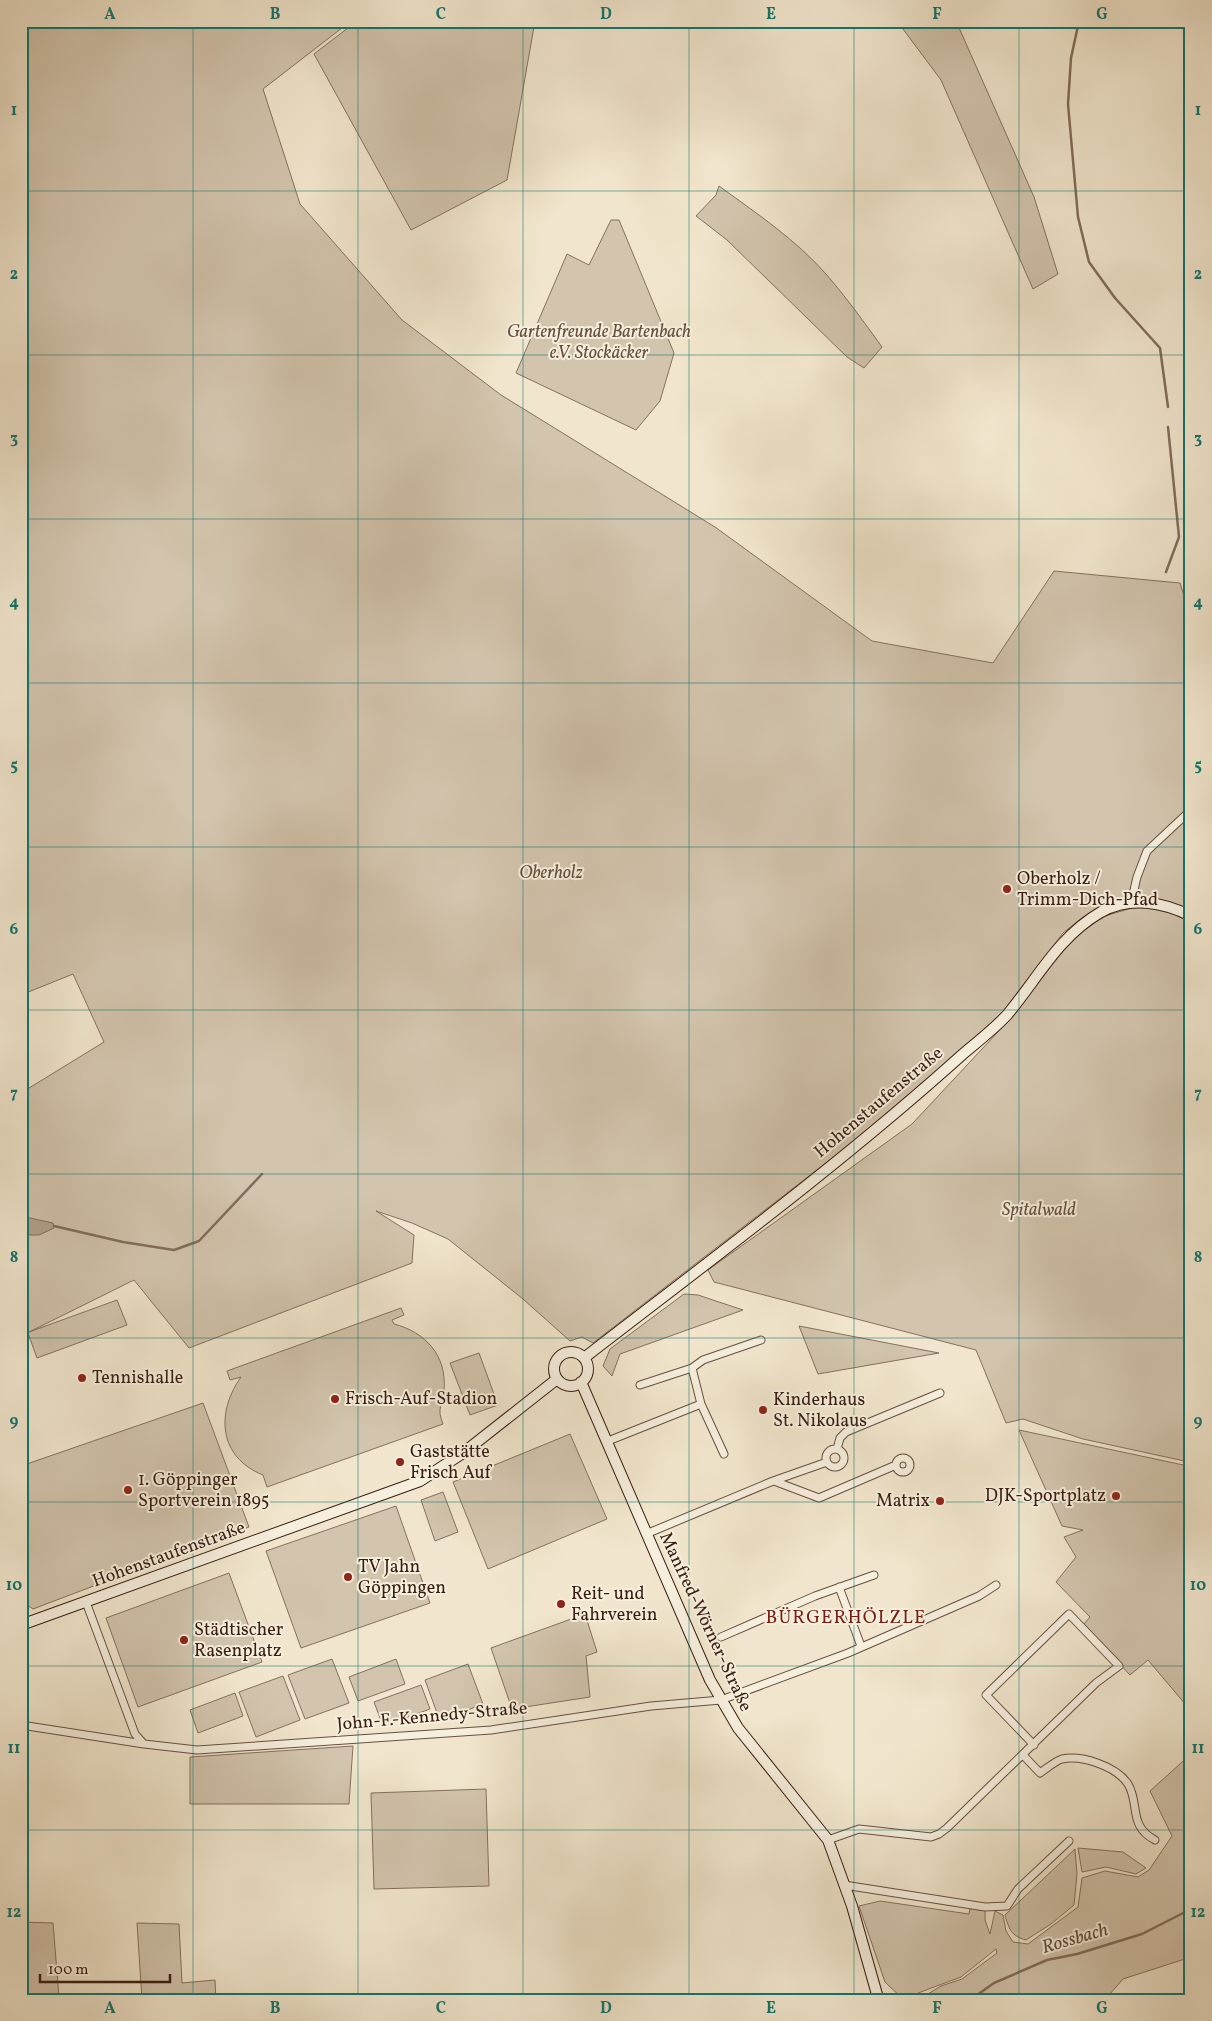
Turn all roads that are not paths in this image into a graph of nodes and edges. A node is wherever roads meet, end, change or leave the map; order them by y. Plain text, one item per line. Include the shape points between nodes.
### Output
1 (1191, 810) edge
2 (1131, 903) junction
3 (1191, 916) edge
4 (762, 1340) dead end
5 (584, 1358) junction
6 (692, 1368) junction
7 (558, 1379) junction
8 (581, 1382) junction
9 (640, 1385) dead end
10 (940, 1393) dead end
11 (702, 1404) junction
12 (608, 1441) junction
13 (837, 1449) junction
14 (724, 1454) dead end
15 (827, 1462) junction
16 (896, 1466) dead end
17 (773, 1481) junction
18 (646, 1534) junction
19 (874, 1575) dead end
20 (996, 1585) dead end
21 (839, 1587) junction
22 (86, 1602) junction
23 (21, 1626) edge
24 (721, 1637) dead end
25 (862, 1646) junction
26 (721, 1700) junction
27 (21, 1725) edge
28 (144, 1744) junction
29 (1034, 1744) junction
30 (1023, 1755) junction
31 (828, 1840) junction
32 (1154, 1840) dead end
33 (1070, 1841) dead end
34 (844, 1885) junction
35 (877, 1999) edge

1 - 2 street via 1147,851
2 - 3 main road, Hohenstaufenstraße via 1152,902 1171,906
2 - 5 main road, Hohenstaufenstraße via 1104,911 1085,922 1058,945 1006,1016 895,1115
4 - 6 street via 702,1360
5 - 7 main road via 575,1352 560,1355 554,1367
5 - 8 main road via 587,1374
6 - 9 street
6 - 11 street
7 - 8 main road via 569,1386
7 - 22 main road, Hohenstaufenstraße via 463,1453 420,1481
8 - 12 main road, Manfred-Wörner-Straße
10 - 13 street via 846,1432
11 - 12 street
11 - 14 street
12 - 18 main road, Manfred-Wörner-Straße
13 - 15 street via 828,1454
13 - 15 street via 844,1455 842,1464 834,1467
15 - 17 street
16 - 17 street via 819,1498
17 - 18 street
18 - 26 main road, Manfred-Wörner-Straße
19 - 21 street
20 - 25 street, John-F.-Kennedy-Straße via 979,1596
21 - 24 street
21 - 25 street
22 - 23 main road, Hohenstaufenstraße
22 - 28 street via 135,1734
25 - 26 street, John-F.-Kennedy-Straße
26 - 28 street, John-F.-Kennedy-Straße via 651,1706 491,1730 197,1750
26 - 31 main road, Manfred-Wörner-Straße via 756,1752
27 - 28 street, John-F.-Kennedy-Straße
29 - 29 street via 1107,1673 1119,1666 1069,1614 986,1695
29 - 30 street
30 - 31 street via 939,1834 931,1837 859,1829
30 - 32 street via 1040,1773 1060,1759 1079,1758 1115,1771 1128,1784 1140,1829
31 - 34 main road, Manfred-Wörner-Straße
33 - 34 street via 1003,1907
34 - 35 main road, Manfred-Wörner-Straße

